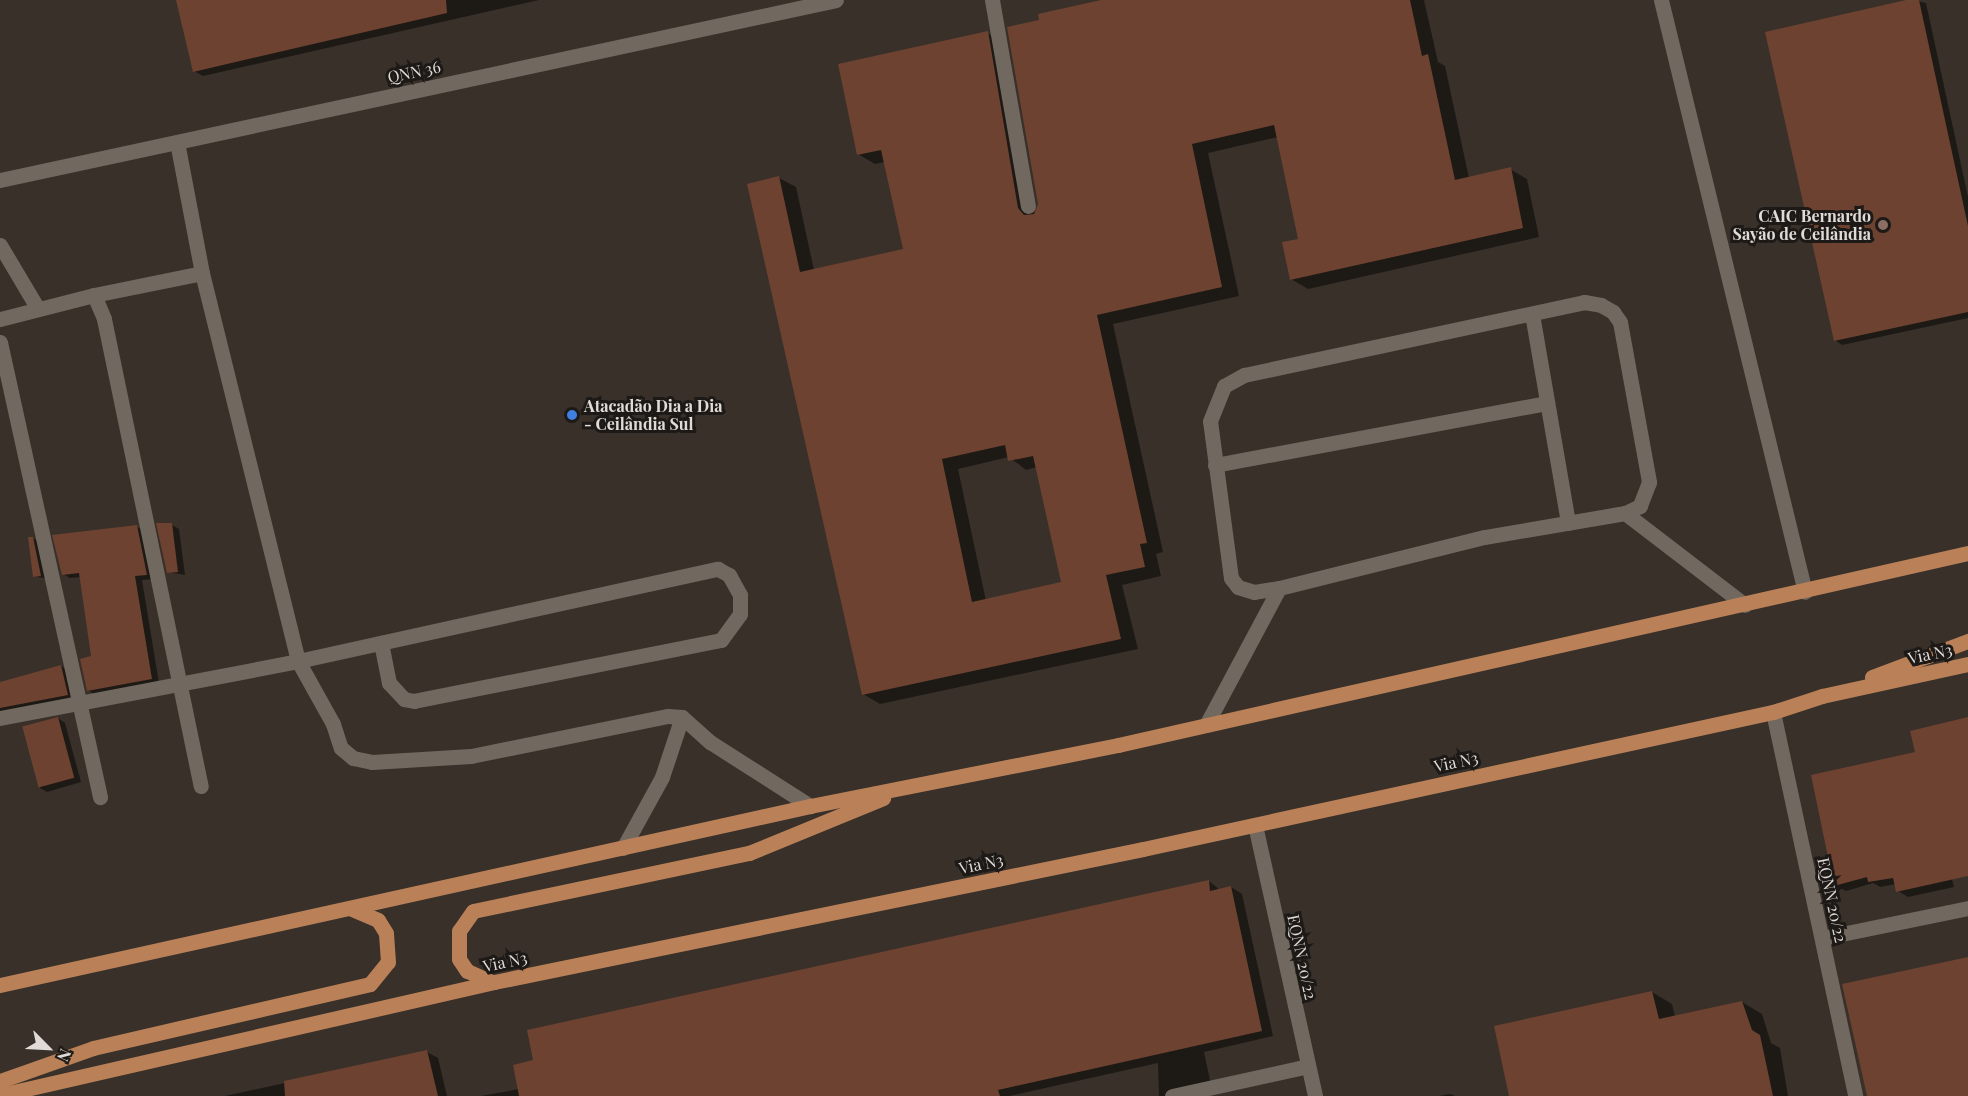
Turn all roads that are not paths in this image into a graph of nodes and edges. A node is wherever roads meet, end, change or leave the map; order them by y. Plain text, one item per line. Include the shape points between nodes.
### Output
1 (836, 0) edge
2 (992, 0) edge
3 (1661, 0) edge
4 (778, 6) edge
5 (177, 142) junction
6 (0, 180) edge
7 (1028, 206) dead end
8 (0, 244) edge
9 (202, 273) junction
10 (94, 295) junction
11 (38, 309) junction
12 (1532, 314) junction
13 (0, 319) edge
14 (0, 342) edge
15 (1547, 403) junction
16 (1215, 465) junction
17 (1625, 513) junction
18 (1568, 523) junction
19 (1968, 553) edge
20 (1279, 588) junction
21 (1805, 592) junction
22 (1745, 605) junction
23 (1968, 641) edge
24 (381, 644) junction
25 (298, 662) junction
26 (1968, 664) edge
27 (181, 683) junction
28 (1822, 696) junction
29 (80, 703) junction
30 (1773, 712) junction
31 (682, 717) junction
32 (0, 718) edge
33 (1206, 724) junction
34 (919, 783) junction
35 (201, 786) dead end
36 (100, 797) dead end
37 (810, 806) junction
38 (1255, 825) junction
39 (623, 848) junction
40 (1968, 908) edge
41 (351, 909) junction
42 (1822, 938) junction
43 (494, 982) junction
44 (0, 985) edge
45 (1308, 1066) junction
46 (0, 1081) edge
47 (0, 1095) edge
48 (1172, 1096) edge
49 (1315, 1096) edge
50 (1855, 1096) edge

1 - 4 street, QNN 36
2 - 7 street
3 - 21 street
4 - 5 street, QNN 36
5 - 6 street, QNN 36
5 - 9 street
8 - 11 street
9 - 10 street
9 - 25 street
10 - 11 street
10 - 27 street via 104,319
11 - 13 street
12 - 15 street
12 - 16 street via 1244,375 1224,386 1215,403 1210,421
12 - 17 street via 1584,302 1601,305 1620,322 1649,482 1640,506
14 - 29 street
15 - 16 street
15 - 18 street
16 - 20 street via 1231,578 1238,587 1254,592
17 - 18 street
17 - 22 street
18 - 20 street via 1484,537
19 - 21 main road
20 - 33 street
21 - 22 main road
22 - 33 main road
23 - 28 main road
24 - 24 street via 389,683 404,699 414,701 721,639 740,614 740,595 729,575 718,569
24 - 25 street
25 - 27 street
25 - 31 street via 333,724 341,748 353,758 372,762 471,756 668,716
26 - 28 main road, Via N3
27 - 29 street
27 - 35 street
28 - 30 main road, Via N3
29 - 32 street
29 - 36 street
30 - 38 main road, Via N3
30 - 42 street, EQNN 20/22
31 - 37 street via 710,742
31 - 39 street via 662,777
33 - 34 main road
34 - 37 main road
34 - 43 main road via 749,853 473,911 459,931 459,958 467,971
37 - 39 main road
38 - 43 main road, Via N3
38 - 45 street, EQNN 20/22
39 - 41 main road
40 - 42 street
41 - 44 main road
41 - 46 main road via 378,920 386,933 387,962 370,984 93,1048
42 - 50 street, EQNN 20/22
43 - 47 main road, Via N3
45 - 48 street
45 - 49 street, EQNN 20/22

